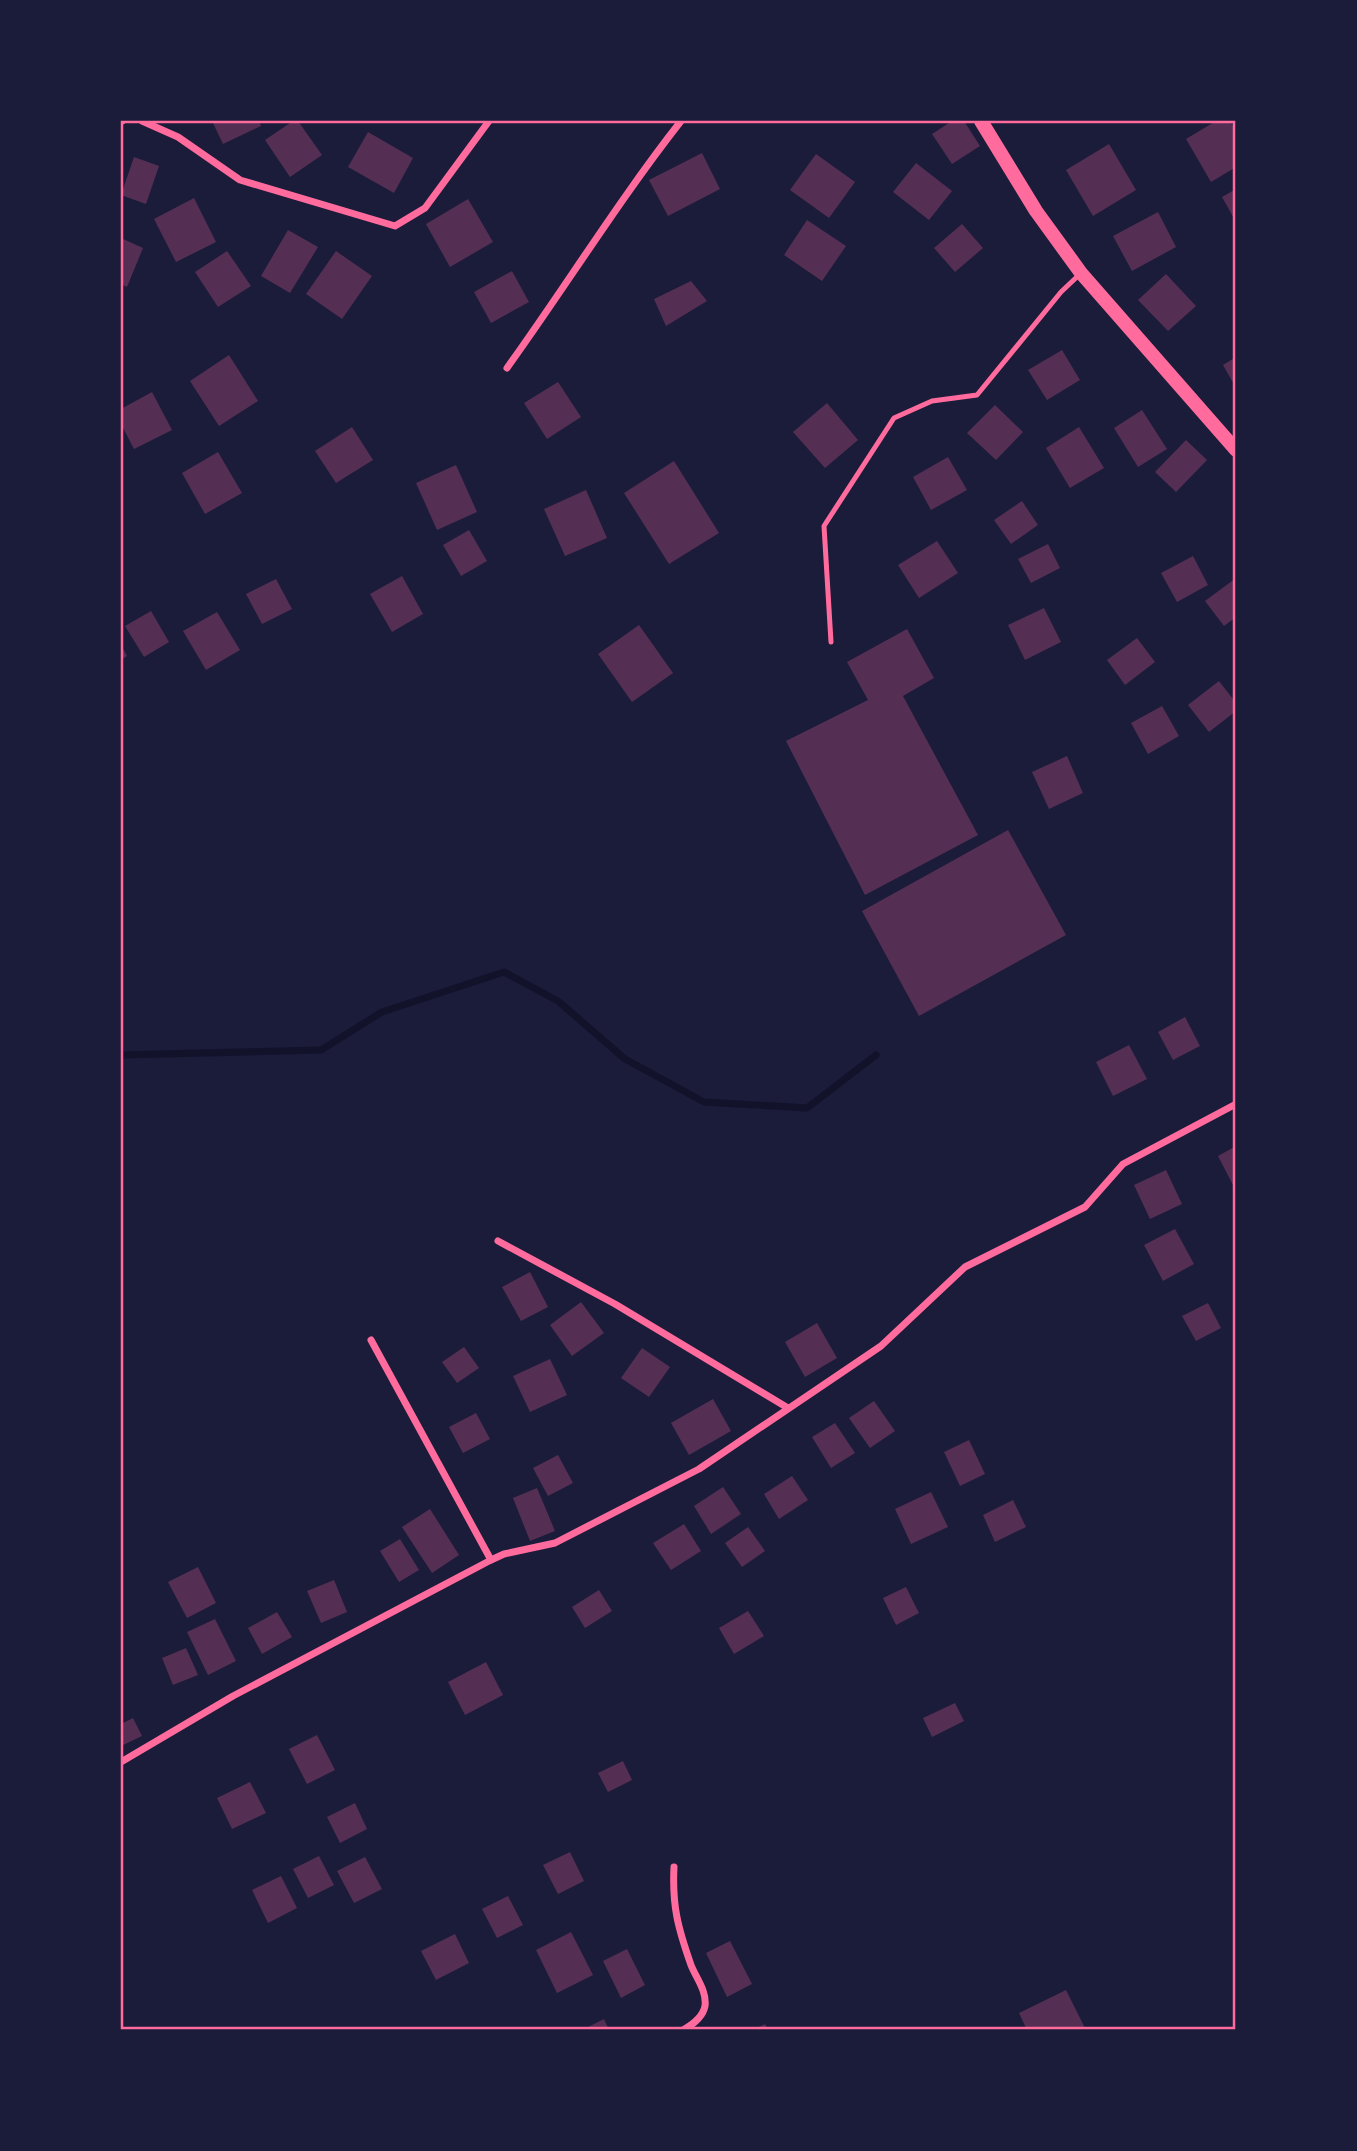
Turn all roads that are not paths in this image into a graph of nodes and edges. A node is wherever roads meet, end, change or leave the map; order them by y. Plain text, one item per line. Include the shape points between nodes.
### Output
1 (142, 121) edge
2 (489, 121) edge
3 (681, 121) edge
4 (981, 121) edge
5 (1081, 273) junction
6 (507, 368) dead end
7 (1236, 450) edge
8 (831, 642) dead end
9 (1236, 1104) edge
10 (498, 1241) dead end
11 (370, 1340) dead end
12 (789, 1408) junction
13 (491, 1560) junction
14 (121, 1762) edge
15 (674, 1867) dead end
16 (683, 2030) edge

1 - 2 street via 178,136 240,180 395,226 425,208
3 - 6 street
4 - 5 main road
5 - 7 main road
5 - 8 lane via 977,395 932,401 894,418 824,526
9 - 12 street via 1123,1164 1085,1207 965,1267 881,1346
10 - 12 street via 615,1304
11 - 13 street
12 - 13 street via 699,1469 555,1543
13 - 14 street via 233,1696
15 - 16 street via 672,1902 705,2006

